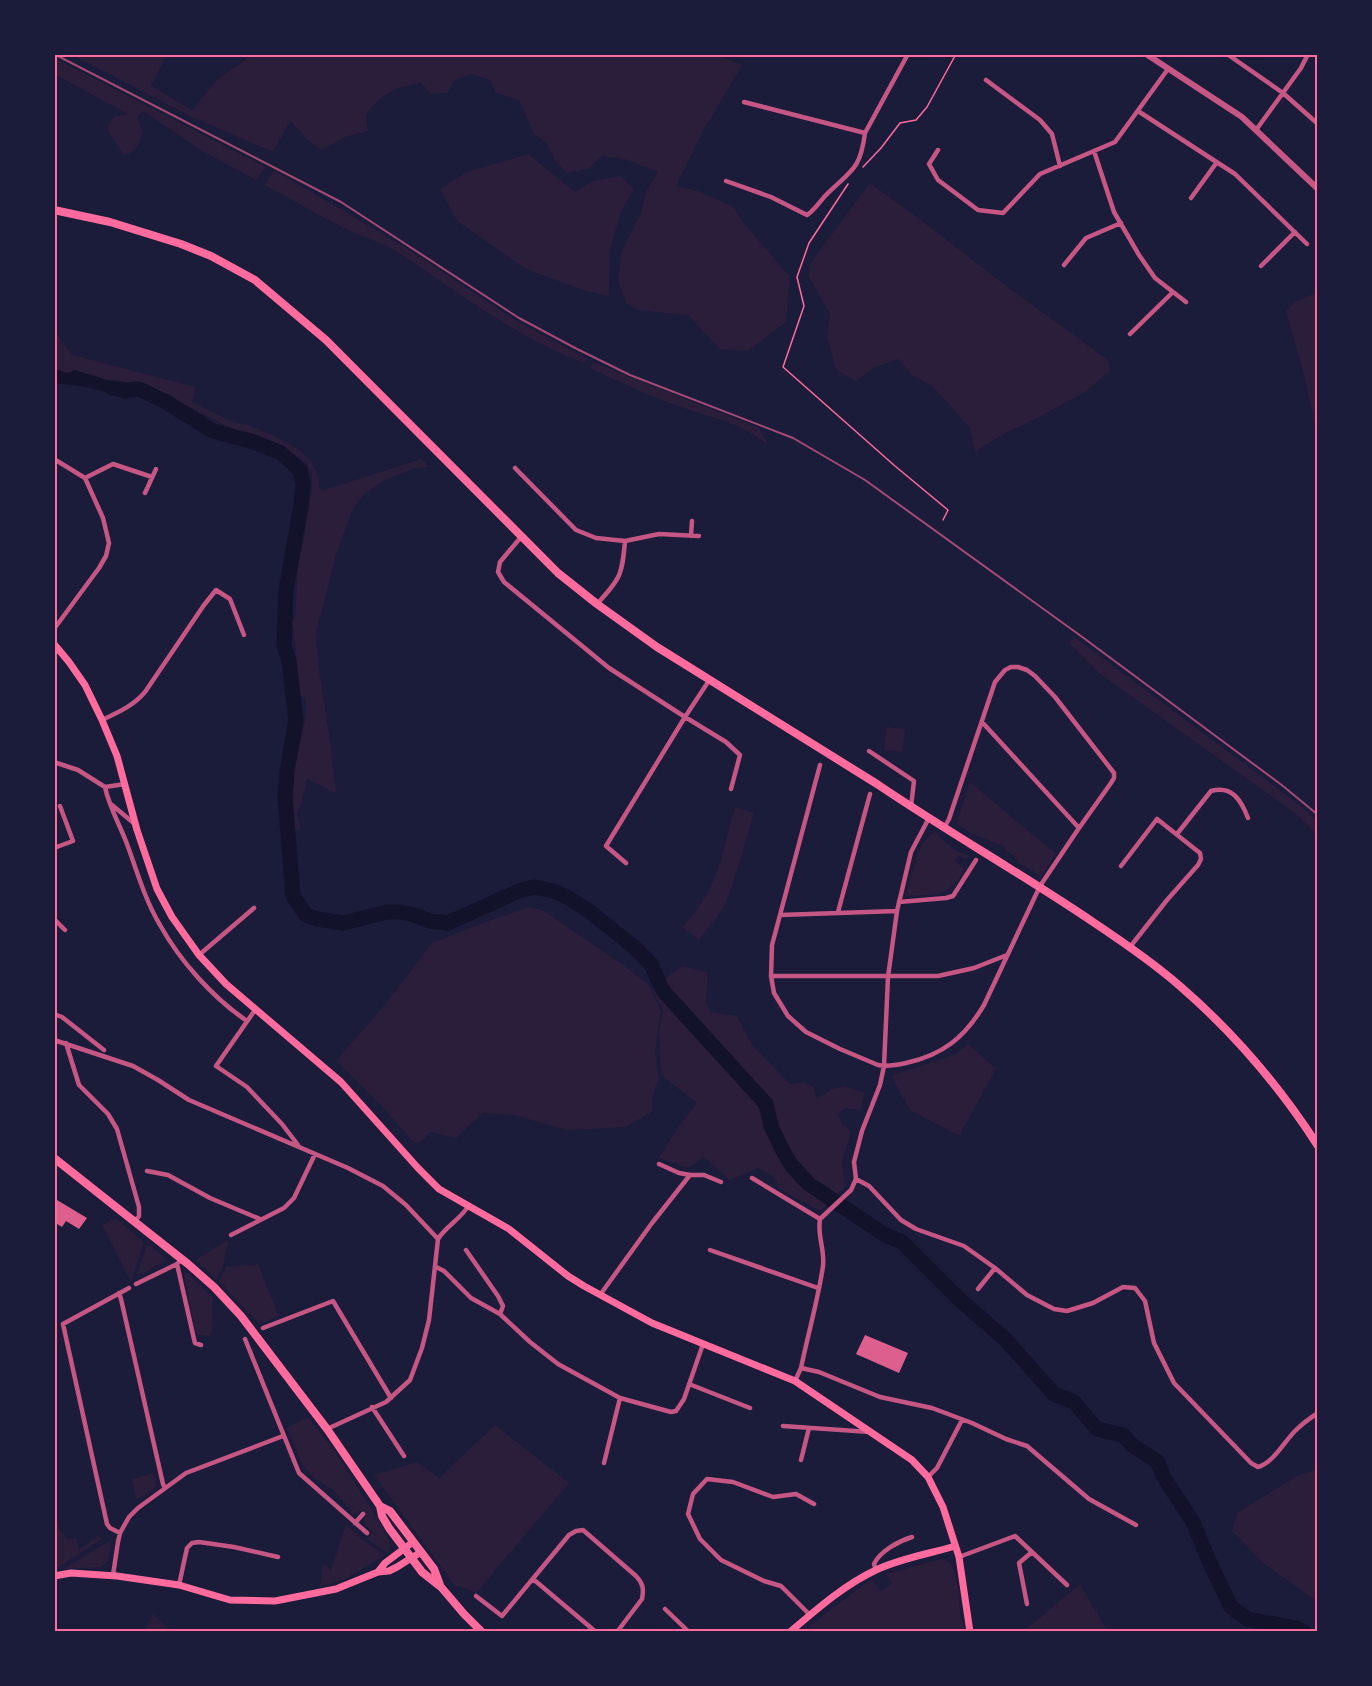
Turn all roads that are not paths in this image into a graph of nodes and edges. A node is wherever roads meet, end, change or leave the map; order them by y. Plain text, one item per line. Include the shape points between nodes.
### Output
1 (906, 54) edge
2 (1146, 54) edge
3 (1227, 54) edge
4 (1308, 54) edge
5 (1168, 69) junction
6 (986, 80) dead end
7 (1283, 93) junction
8 (744, 102) dead end
9 (1138, 111) junction
10 (1318, 124) edge
11 (1256, 130) junction
12 (865, 133) junction
13 (938, 150) dead end
14 (1094, 151) junction
15 (1217, 162) junction
16 (1060, 166) junction
17 (726, 181) dead end
18 (1318, 189) edge
19 (1191, 198) dead end
20 (54, 210) edge
21 (1121, 223) junction
22 (1295, 232) junction
23 (1307, 244) dead end
24 (1064, 266) dead end
25 (1261, 266) dead end
26 (1173, 292) junction
27 (1186, 302) dead end
28 (1130, 334) dead end
29 (54, 459) edge
30 (515, 468) dead end
31 (156, 469) dead end
32 (152, 477) junction
33 (85, 478) junction
34 (145, 493) dead end
35 (692, 521) dead end
36 (691, 536) junction
37 (699, 536) dead end
38 (521, 537) junction
39 (625, 541) junction
40 (597, 604) junction
41 (54, 629) edge
42 (244, 635) dead end
43 (54, 644) edge
44 (710, 680) junction
45 (685, 717) junction
46 (102, 720) junction
47 (982, 722) junction
48 (869, 751) dead end
49 (54, 762) edge
50 (820, 765) dead end
51 (125, 784) junction
52 (105, 787) junction
53 (731, 789) dead end
54 (870, 794) dead end
55 (110, 804) junction
56 (60, 806) dead end
57 (911, 807) junction
58 (929, 818) junction
59 (1248, 818) dead end
60 (136, 825) junction
61 (944, 828) junction
62 (1079, 828) junction
63 (1177, 834) junction
64 (54, 848) edge
65 (976, 860) dead end
66 (626, 863) dead end
67 (1121, 867) dead end
68 (1040, 886) junction
69 (899, 902) junction
70 (254, 908) dead end
71 (897, 911) junction
72 (838, 912) junction
73 (780, 915) junction
74 (54, 919) edge
75 (65, 930) dead end
76 (1130, 947) junction
77 (199, 955) junction
78 (1007, 955) junction
79 (771, 976) junction
80 (888, 977) junction
81 (255, 1010) junction
82 (54, 1014) edge
83 (247, 1021) junction
84 (54, 1040) edge
85 (66, 1043) junction
86 (104, 1050) dead end
87 (884, 1066) junction
88 (298, 1146) junction
89 (1318, 1146) edge
90 (315, 1154) junction
91 (54, 1158) edge
92 (659, 1164) dead end
93 (147, 1171) dead end
94 (690, 1175) junction
95 (752, 1178) dead end
96 (856, 1179) junction
97 (722, 1182) dead end
98 (469, 1205) junction
99 (820, 1219) junction
100 (260, 1220) junction
101 (134, 1222) junction
102 (231, 1235) dead end
103 (438, 1239) junction
104 (466, 1250) dead end
105 (710, 1250) dead end
106 (179, 1261) junction
107 (436, 1267) junction
108 (995, 1268) junction
109 (136, 1284) dead end
110 (129, 1288) dead end
111 (818, 1288) junction
112 (978, 1289) dead end
113 (118, 1293) junction
114 (600, 1295) junction
115 (500, 1314) junction
116 (263, 1328) dead end
117 (245, 1339) dead end
118 (703, 1344) junction
119 (201, 1345) dead end
120 (801, 1368) junction
121 (795, 1381) junction
122 (689, 1384) junction
123 (391, 1398) junction
124 (620, 1398) junction
125 (372, 1407) junction
126 (750, 1408) dead end
127 (1318, 1413) edge
128 (962, 1420) junction
129 (783, 1426) dead end
130 (809, 1428) junction
131 (327, 1429) junction
132 (872, 1432) junction
133 (283, 1436) junction
134 (404, 1456) dead end
135 (801, 1460) dead end
136 (604, 1463) dead end
137 (928, 1477) junction
138 (165, 1488) junction
139 (814, 1504) dead end
140 (380, 1506) junction
141 (363, 1514) dead end
142 (355, 1523) junction
143 (1136, 1525) dead end
144 (120, 1533) junction
145 (367, 1533) dead end
146 (912, 1537) dead end
147 (413, 1542) junction
148 (955, 1546) junction
149 (405, 1549) junction
150 (421, 1552) junction
151 (1032, 1552) junction
152 (278, 1557) dead end
153 (959, 1557) junction
154 (412, 1559) junction
155 (876, 1570) junction
156 (378, 1572) junction
157 (113, 1575) junction
158 (54, 1576) edge
159 (533, 1578) junction
160 (179, 1585) junction
161 (1067, 1585) dead end
162 (441, 1587) junction
163 (476, 1596) dead end
164 (1027, 1604) dead end
165 (665, 1609) dead end
166 (810, 1615) junction
167 (482, 1632) edge
168 (596, 1632) edge
169 (617, 1632) edge
170 (689, 1632) edge
171 (790, 1632) edge
172 (970, 1632) edge

1 - 12 street
2 - 5 street
3 - 7 street
4 - 7 street
5 - 9 street
5 - 11 street
6 - 16 street via 1040,120 1052,135
7 - 10 street
7 - 11 street
8 - 12 street
9 - 14 street via 1115,142
9 - 15 street
11 - 18 street
12 - 17 street via 861,157 846,178 807,215
13 - 16 street via 929,164 938,180 978,210 1003,213 1040,174
14 - 16 street
14 - 21 street
15 - 19 street
15 - 22 street via 1235,174
20 - 38 main road via 153,234 211,256 255,280 326,340
21 - 24 street via 1086,238
21 - 26 street via 1155,278
22 - 23 street
22 - 25 street
26 - 27 street
26 - 28 street
29 - 33 street
30 - 39 street via 576,530 596,538
31 - 32 street
32 - 33 street via 112,464
32 - 34 street
33 - 41 street via 103,518 109,543 99,568
35 - 36 street
36 - 37 street
36 - 39 street via 659,534
38 - 40 main road
38 - 45 street via 500,562 498,572 504,582 609,668
39 - 40 street via 623,568
40 - 44 main road
42 - 46 street via 230,599 216,590 145,692 122,711
43 - 46 main road via 85,685
44 - 45 street
44 - 57 main road
45 - 53 street via 740,754
45 - 66 street via 606,846
46 - 51 main road
47 - 61 street
47 - 62 street
47 - 62 street via 995,682 1011,667 1027,670 1055,697 1114,773
48 - 57 street via 914,781
49 - 52 street via 78,770
50 - 73 street
51 - 52 street
51 - 60 main road
52 - 55 street
54 - 72 street
55 - 60 street
55 - 83 street via 160,925 197,977
56 - 64 street via 73,841
57 - 58 main road
58 - 61 main road
58 - 69 street via 911,852
59 - 63 street via 1237,797 1222,789 1215,790
60 - 77 main road via 157,889
61 - 68 main road
62 - 68 street
63 - 67 street via 1157,819
63 - 76 street via 1200,853 1201,859
65 - 69 street via 953,896
68 - 76 main road
68 - 78 street
69 - 71 street
70 - 77 street
71 - 72 street
71 - 80 street
72 - 73 street
73 - 79 street via 772,945
74 - 75 street
76 - 89 main road via 1220,1024 1282,1095
77 - 81 main road
78 - 80 street via 952,974
78 - 87 street via 984,1005 963,1034 937,1053
79 - 80 street
79 - 87 street via 780,1004 806,1032
80 - 87 street
81 - 83 street
81 - 98 main road via 341,1082 439,1189
82 - 86 street
83 - 88 street via 216,1066 247,1086
84 - 85 street
85 - 88 street via 133,1066 189,1100
85 - 101 street via 79,1085 117,1129 139,1207
87 - 96 street via 854,1162
88 - 90 street
90 - 100 street via 297,1196
90 - 103 street via 383,1186
91 - 101 main road
92 - 94 street
93 - 100 street via 168,1175
94 - 97 street
94 - 114 street
95 - 99 street
96 - 99 street via 852,1190
96 - 108 street via 869,1186 901,1220 964,1246
98 - 103 street
98 - 114 main road
99 - 111 street via 823,1263
100 - 102 street
101 - 106 main road
103 - 107 street
104 - 115 street via 498,1296 503,1306
105 - 111 street
106 - 109 street
106 - 119 street via 195,1343
106 - 131 main road via 214,1287 241,1316
107 - 115 street via 471,1298
107 - 123 street via 422,1348 410,1380
108 - 112 street
108 - 127 street via 1027,1295 1067,1311 1124,1287 1135,1288 1145,1301 1154,1343 1174,1383 1258,1467
110 - 113 street
111 - 120 street
113 - 138 street
113 - 144 street via 63,1324 107,1524
114 - 118 main road
115 - 124 street via 558,1364
116 - 123 street via 333,1301
117 - 133 street
118 - 121 main road
118 - 122 street
120 - 121 street
120 - 128 street via 880,1397 932,1408
121 - 132 main road
122 - 124 street via 679,1408 671,1412
122 - 126 street
123 - 125 street
124 - 136 street
125 - 131 street
125 - 134 street
128 - 137 street via 937,1468
128 - 143 street via 1027,1446 1089,1499
129 - 130 street
130 - 132 street
130 - 135 street
131 - 140 main road
132 - 137 main road via 912,1460
133 - 138 street via 186,1473
133 - 142 street via 299,1473
137 - 148 main road via 943,1507
138 - 144 street via 138,1508
139 - 166 street via 796,1494 773,1497 733,1482 707,1479 693,1494 688,1514 700,1539 721,1560 781,1586
140 - 147 main road via 390,1511
140 - 149 main road via 382,1516
141 - 142 street
142 - 145 street
144 - 157 street
146 - 155 street via 877,1557
147 - 149 main road
147 - 150 main road
148 - 153 main road
148 - 155 main road
149 - 154 main road
149 - 156 main road
150 - 154 main road
150 - 162 main road
151 - 153 street via 1015,1536
151 - 161 street
151 - 164 street via 1019,1563
152 - 160 street via 192,1543 187,1548
153 - 172 main road
154 - 156 main road
154 - 162 main road
155 - 166 main road
156 - 160 main road via 336,1589 275,1601 230,1600
157 - 158 main road
157 - 160 main road
159 - 163 street via 502,1616
159 - 168 street
159 - 169 street via 569,1534 586,1532 642,1584 642,1599
162 - 167 main road
165 - 170 street
166 - 171 main road

